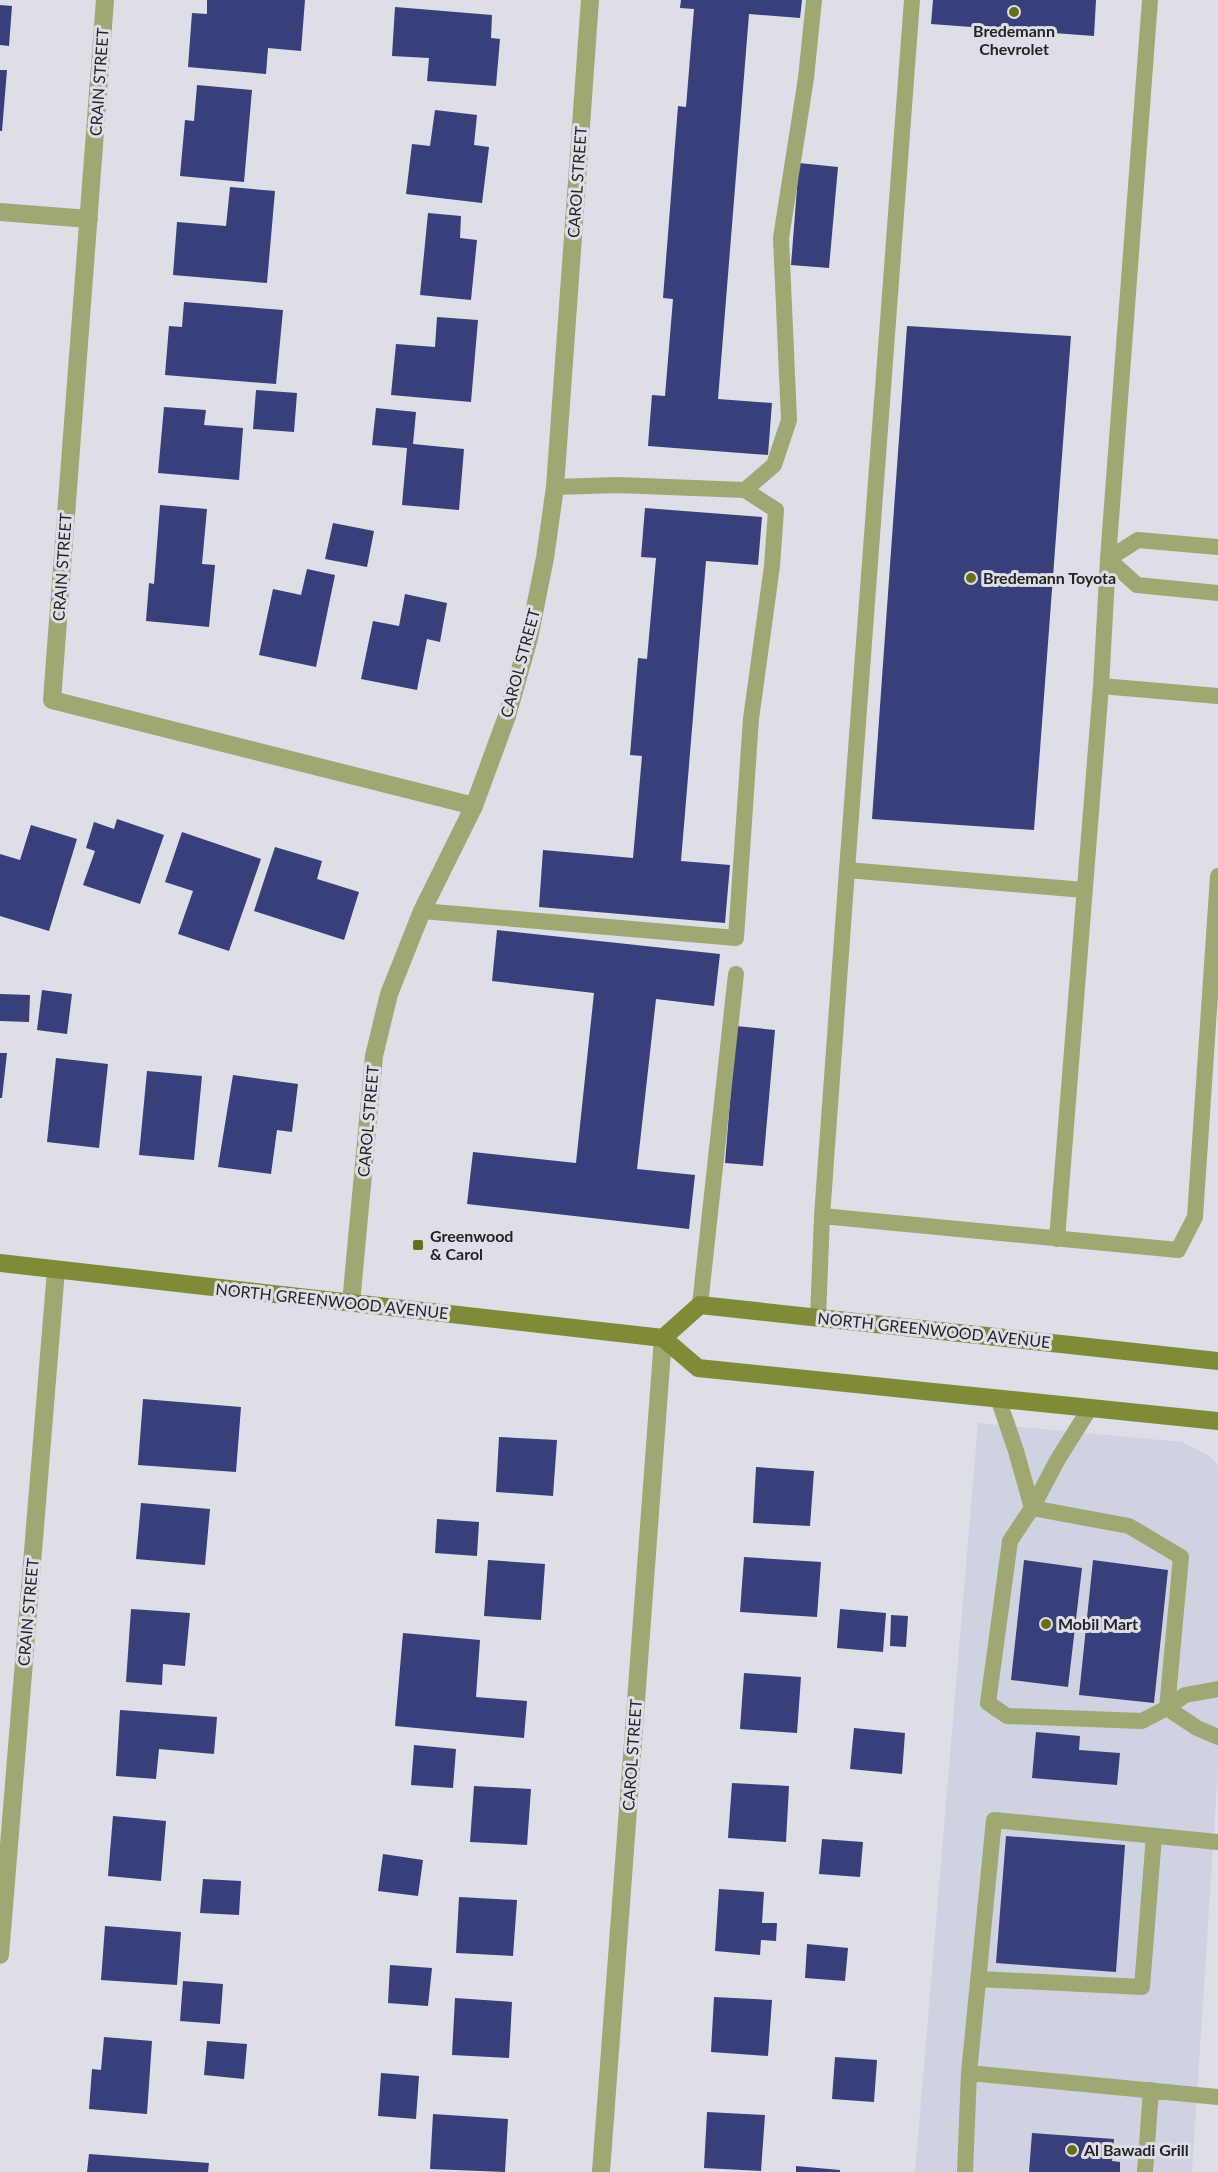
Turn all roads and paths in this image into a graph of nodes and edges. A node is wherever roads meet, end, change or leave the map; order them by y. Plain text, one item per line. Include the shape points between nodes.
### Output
1 (105, 0) edge
2 (590, 0) edge
3 (814, 0) edge
4 (912, 0) edge
5 (1150, 0) edge
6 (0, 212) edge
7 (89, 219) junction
8 (555, 487) junction
9 (745, 490) junction
10 (1218, 547) edge
11 (1108, 559) junction
12 (1218, 593) edge
13 (1101, 686) junction
14 (1218, 696) edge
15 (474, 806) junction
16 (847, 870) junction
17 (1218, 876) edge
18 (1084, 890) junction
19 (422, 911) junction
20 (736, 974) dead end
21 (822, 1216) junction
22 (1057, 1239) junction
23 (0, 1263) edge
24 (56, 1270) junction
25 (351, 1303) junction
26 (700, 1305) junction
27 (818, 1317) junction
28 (663, 1338) junction
29 (1218, 1361) edge
30 (998, 1398) junction
31 (1090, 1408) junction
32 (1218, 1421) edge
33 (1032, 1508) junction
34 (1218, 1689) edge
35 (1167, 1708) junction
36 (1218, 1737) edge
37 (1154, 1836) junction
38 (1218, 1842) edge
39 (0, 1955) edge
40 (978, 1979) junction
41 (969, 2073) junction
42 (1151, 2090) junction
43 (1218, 2097) edge
44 (601, 2172) edge
45 (965, 2172) edge
46 (1145, 2172) edge

1 - 7 street, CRAIN STREET
2 - 8 street, CAROL STREET
3 - 9 lane via 781,238 789,420 774,465
4 - 16 lane
5 - 11 lane
6 - 7 street
7 - 15 street, CRAIN STREET via 52,700
8 - 9 lane
8 - 15 street, CAROL STREET via 529,638 507,716
9 - 19 lane via 776,510 751,719 736,938
10 - 11 lane via 1138,540
11 - 12 lane via 1137,585
11 - 13 lane
13 - 14 lane
13 - 18 lane
15 - 19 street, CAROL STREET
16 - 18 lane
16 - 21 lane
17 - 22 lane via 1195,1217 1178,1250
18 - 22 lane
19 - 25 street, CAROL STREET via 389,994 374,1056
20 - 26 lane
21 - 22 lane
21 - 27 lane
23 - 24 main road, NORTH GREENWOOD AVENUE
24 - 25 main road, NORTH GREENWOOD AVENUE
24 - 39 street, CRAIN STREET
25 - 28 main road, NORTH GREENWOOD AVENUE
26 - 27 main road, NORTH GREENWOOD AVENUE
26 - 28 main road
27 - 29 main road, NORTH GREENWOOD AVENUE
28 - 30 main road via 698,1368
28 - 44 street, CAROL STREET
30 - 31 main road
30 - 33 lane
31 - 32 main road
31 - 33 lane
33 - 35 lane via 1129,1526 1181,1557
33 - 35 lane via 1010,1541 988,1703 1007,1716 1142,1721
34 - 35 lane via 1185,1695
35 - 36 lane
37 - 38 lane
37 - 40 lane via 1142,1987
37 - 40 lane via 994,1820
40 - 41 lane
41 - 42 lane
41 - 45 lane
42 - 43 lane
42 - 46 lane

